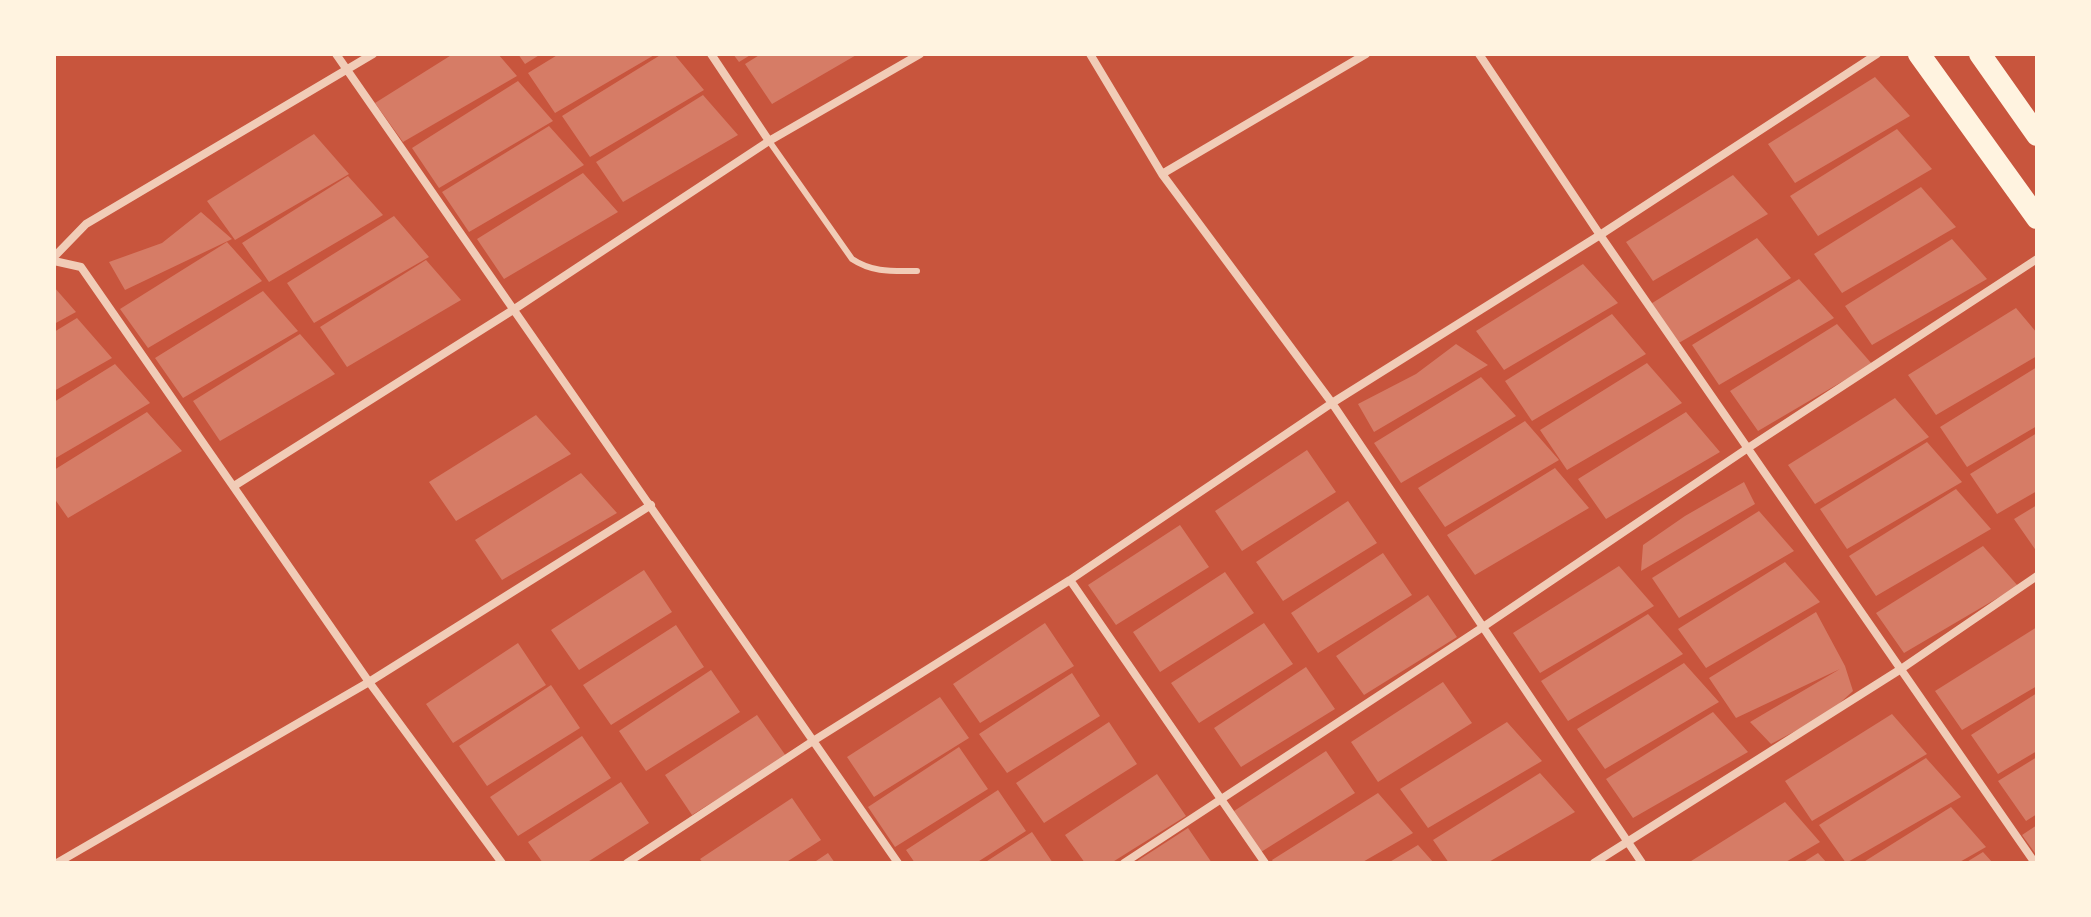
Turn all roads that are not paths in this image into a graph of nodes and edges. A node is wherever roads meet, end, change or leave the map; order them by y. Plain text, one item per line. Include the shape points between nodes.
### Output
1 (336, 54) edge
2 (373, 54) edge
3 (711, 54) edge
4 (920, 54) edge
5 (1090, 54) edge
6 (1366, 54) edge
7 (1479, 54) edge
8 (1877, 54) edge
9 (1919, 54) edge
10 (1980, 54) edge
11 (347, 71) junction
12 (2037, 135) edge
13 (769, 141) junction
14 (1162, 174) junction
15 (2037, 218) edge
16 (1600, 235) junction
17 (54, 259) edge
18 (2037, 259) edge
19 (917, 271) dead end
20 (513, 310) junction
21 (1332, 403) junction
22 (1748, 448) junction
23 (234, 486) junction
24 (651, 505) junction
25 (2037, 576) edge
26 (1070, 580) junction
27 (1483, 627) junction
28 (1901, 669) junction
29 (369, 682) junction
30 (813, 741) junction
31 (1222, 800) junction
32 (1627, 840) junction
33 (57, 863) edge
34 (502, 863) edge
35 (627, 863) edge
36 (898, 863) edge
37 (1124, 863) edge
38 (1265, 863) edge
39 (1594, 863) edge
40 (1642, 863) edge
41 (2035, 863) edge

1 - 11 street
2 - 11 street
3 - 13 street
4 - 13 street
5 - 14 street
6 - 14 street
7 - 16 street
8 - 16 street
9 - 15 highway
10 - 12 highway
11 - 17 street via 86,224
11 - 20 street
13 - 19 lane via 852,259 877,271
13 - 20 street
14 - 21 street
16 - 21 street
16 - 22 street
17 - 23 street via 81,267
18 - 22 street
20 - 23 street
20 - 24 street
21 - 26 street
21 - 27 street
22 - 27 street
22 - 28 street
23 - 29 street
24 - 29 street
24 - 30 street
25 - 28 street
26 - 30 street
26 - 31 street
27 - 31 street
27 - 32 street
28 - 32 street
28 - 41 street
29 - 33 street
29 - 34 street
30 - 35 street
30 - 36 street
31 - 37 street
31 - 38 street
32 - 39 street
32 - 40 street

